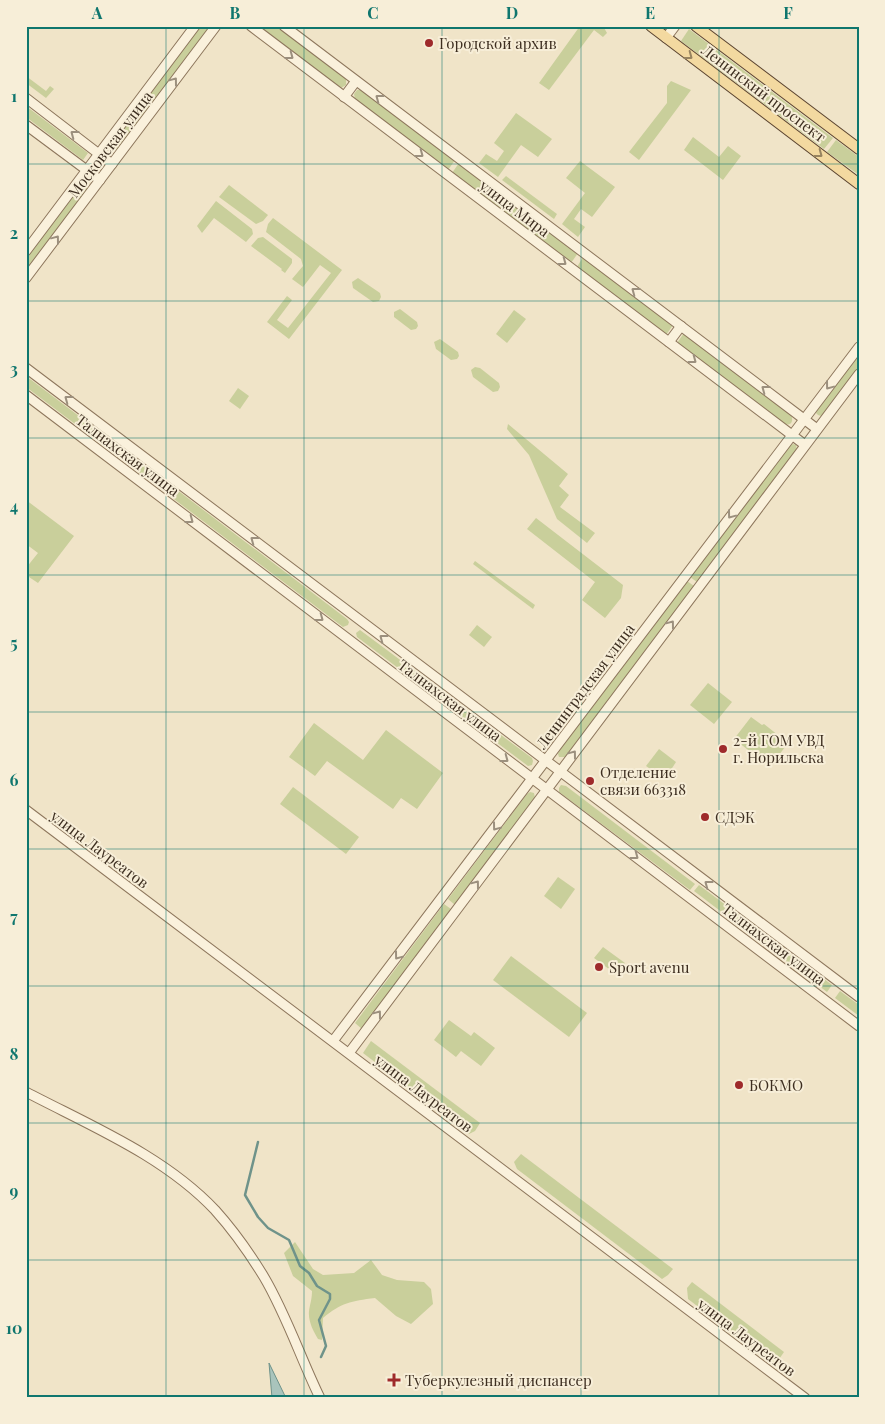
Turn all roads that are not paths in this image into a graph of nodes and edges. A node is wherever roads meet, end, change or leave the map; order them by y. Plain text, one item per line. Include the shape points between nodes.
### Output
1 (195, 26) edge
2 (216, 26) edge
3 (251, 26) edge
4 (284, 26) edge
5 (650, 26) edge
6 (675, 26) edge
7 (696, 26) edge
8 (666, 38) junction
9 (356, 81) junction
10 (344, 96) junction
11 (26, 98) edge
12 (26, 125) edge
13 (859, 149) edge
14 (99, 154) junction
15 (112, 164) junction
16 (87, 170) junction
17 (100, 180) junction
18 (859, 184) edge
19 (26, 251) edge
20 (26, 278) edge
21 (681, 326) junction
22 (669, 342) junction
23 (859, 347) edge
24 (26, 368) edge
25 (859, 374) edge
26 (26, 395) edge
27 (804, 419) junction
28 (817, 429) junction
29 (792, 435) junction
30 (805, 445) junction
31 (546, 761) junction
32 (560, 772) junction
33 (532, 779) junction
34 (546, 790) junction
35 (26, 810) edge
36 (859, 997) edge
37 (859, 1026) edge
38 (334, 1041) junction
39 (349, 1053) junction
40 (26, 1092) edge
41 (320, 1398) edge
42 (805, 1398) edge

1 - 14 street, Московская улица
15 -> 2 street, Московская улица
3 -> 10 street, улица Мира
4 - 9 street, улица Мира
5 - 8 main road, Ленинский проспект
6 - 8 street
7 - 13 main road, Ленинский проспект
8 -> 18 main road, Ленинский проспект
9 - 10 street
21 -> 9 street, улица Мира
10 -> 22 street, улица Мира
14 -> 11 street
12 - 16 street
14 - 15 street
14 - 16 street, Московская улица
15 - 17 street, Московская улица
16 - 17 street
16 - 19 street, Московская улица
20 -> 17 street, Московская улица
21 - 22 street
27 -> 21 street, улица Мира
22 -> 29 street, улица Мира
23 -> 27 street, Ленинградская улица
31 -> 24 street, Талнахская улица
25 - 28 street, Ленинградская улица
26 -> 33 street, Талнахская улица
27 - 28 street, улица Мира
27 - 29 street, Ленинградская улица
28 - 30 street, Ленинградская улица
29 - 30 street, улица Мира
29 -> 31 street, Ленинградская улица
32 -> 30 street, Ленинградская улица
31 - 32 street, Талнахская улица
31 - 33 street, Ленинградская улица
32 - 34 street, Ленинградская улица
36 -> 32 street, Талнахская улица
33 - 34 street, Талнахская улица
33 -> 38 street, Ленинградская улица
34 -> 37 street, Талнахская улица
39 -> 34 street, Ленинградская улица
35 - 38 street, улица Лауреатов
38 - 39 street, улица Лауреатов
39 - 42 street, улица Лауреатов
40 - 41 street via 138,1150 214,1209 234,1232 264,1278

